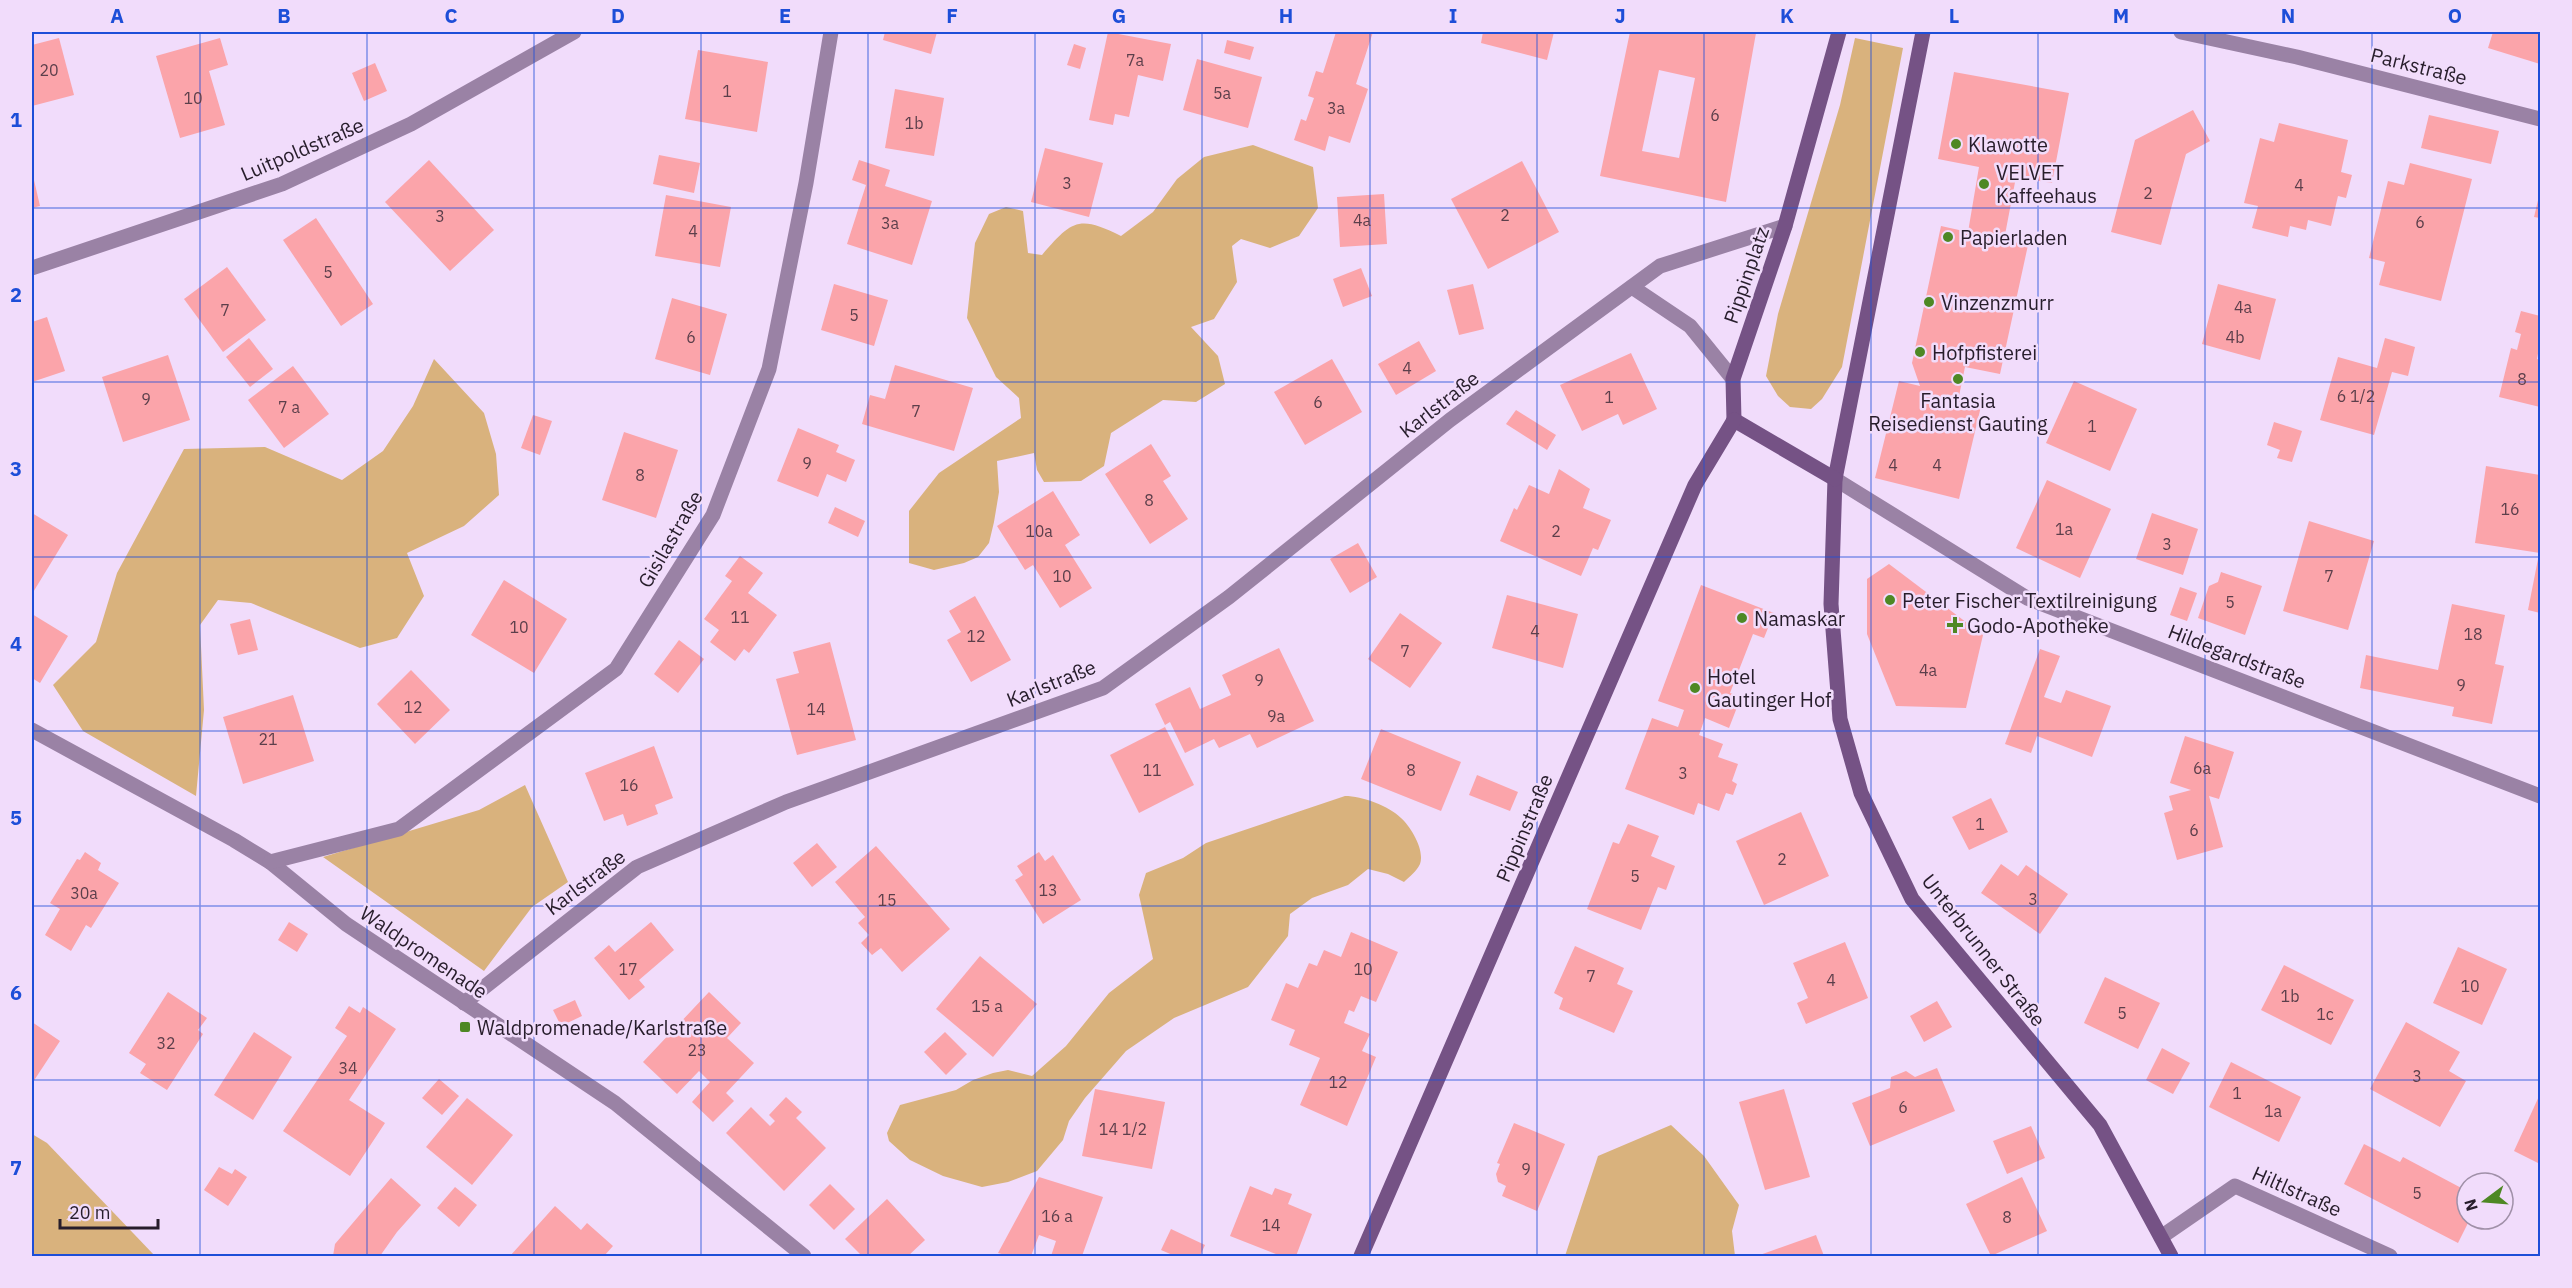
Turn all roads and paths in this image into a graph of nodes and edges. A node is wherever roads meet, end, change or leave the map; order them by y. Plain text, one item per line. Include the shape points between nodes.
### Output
1 (574, 32) edge
2 (831, 32) edge
3 (1839, 32) edge
4 (1923, 32) edge
5 (2181, 32) edge
6 (2541, 119) edge
7 (1785, 226) junction
8 (32, 268) edge
9 (1632, 287) junction
10 (1733, 379) junction
11 (1734, 420) junction
12 (1835, 480) junction
13 (32, 730) edge
14 (2541, 796) edge
15 (270, 862) junction
16 (464, 1003) junction
17 (2161, 1237) junction
18 (804, 1257) edge
19 (1361, 1257) edge
20 (2170, 1257) edge
21 (2390, 1257) edge

1 - 8 street, Luitpoldstraße via 411,124 282,184
2 - 15 street, Gisilastraße via 769,369 713,514 616,669 399,829
3 - 7 street, Pippinplatz
4 - 12 street
5 - 6 street, Parkstraße
7 - 9 street, Karlstraße via 1660,266
7 - 10 street, Pippinplatz
9 - 10 street via 1690,326
9 - 16 street, Karlstraße via 1450,420 1229,597 1103,688 786,802 637,867
10 - 11 street, Pippinplatz
11 - 12 street
11 - 19 street, Pippinstraße via 1695,485
12 - 14 street, Hildegardstraße via 2027,598
12 - 17 street, Unterbrunner Straße via 1831,603 1840,719 1862,793 1912,899 2100,1125
13 - 15 street, Waldpromenade
15 - 16 street, Waldpromenade via 346,924
16 - 18 street, Waldpromenade via 615,1103
17 - 20 street, Unterbrunner Straße
17 - 21 street, Hiltlstraße via 2235,1186

